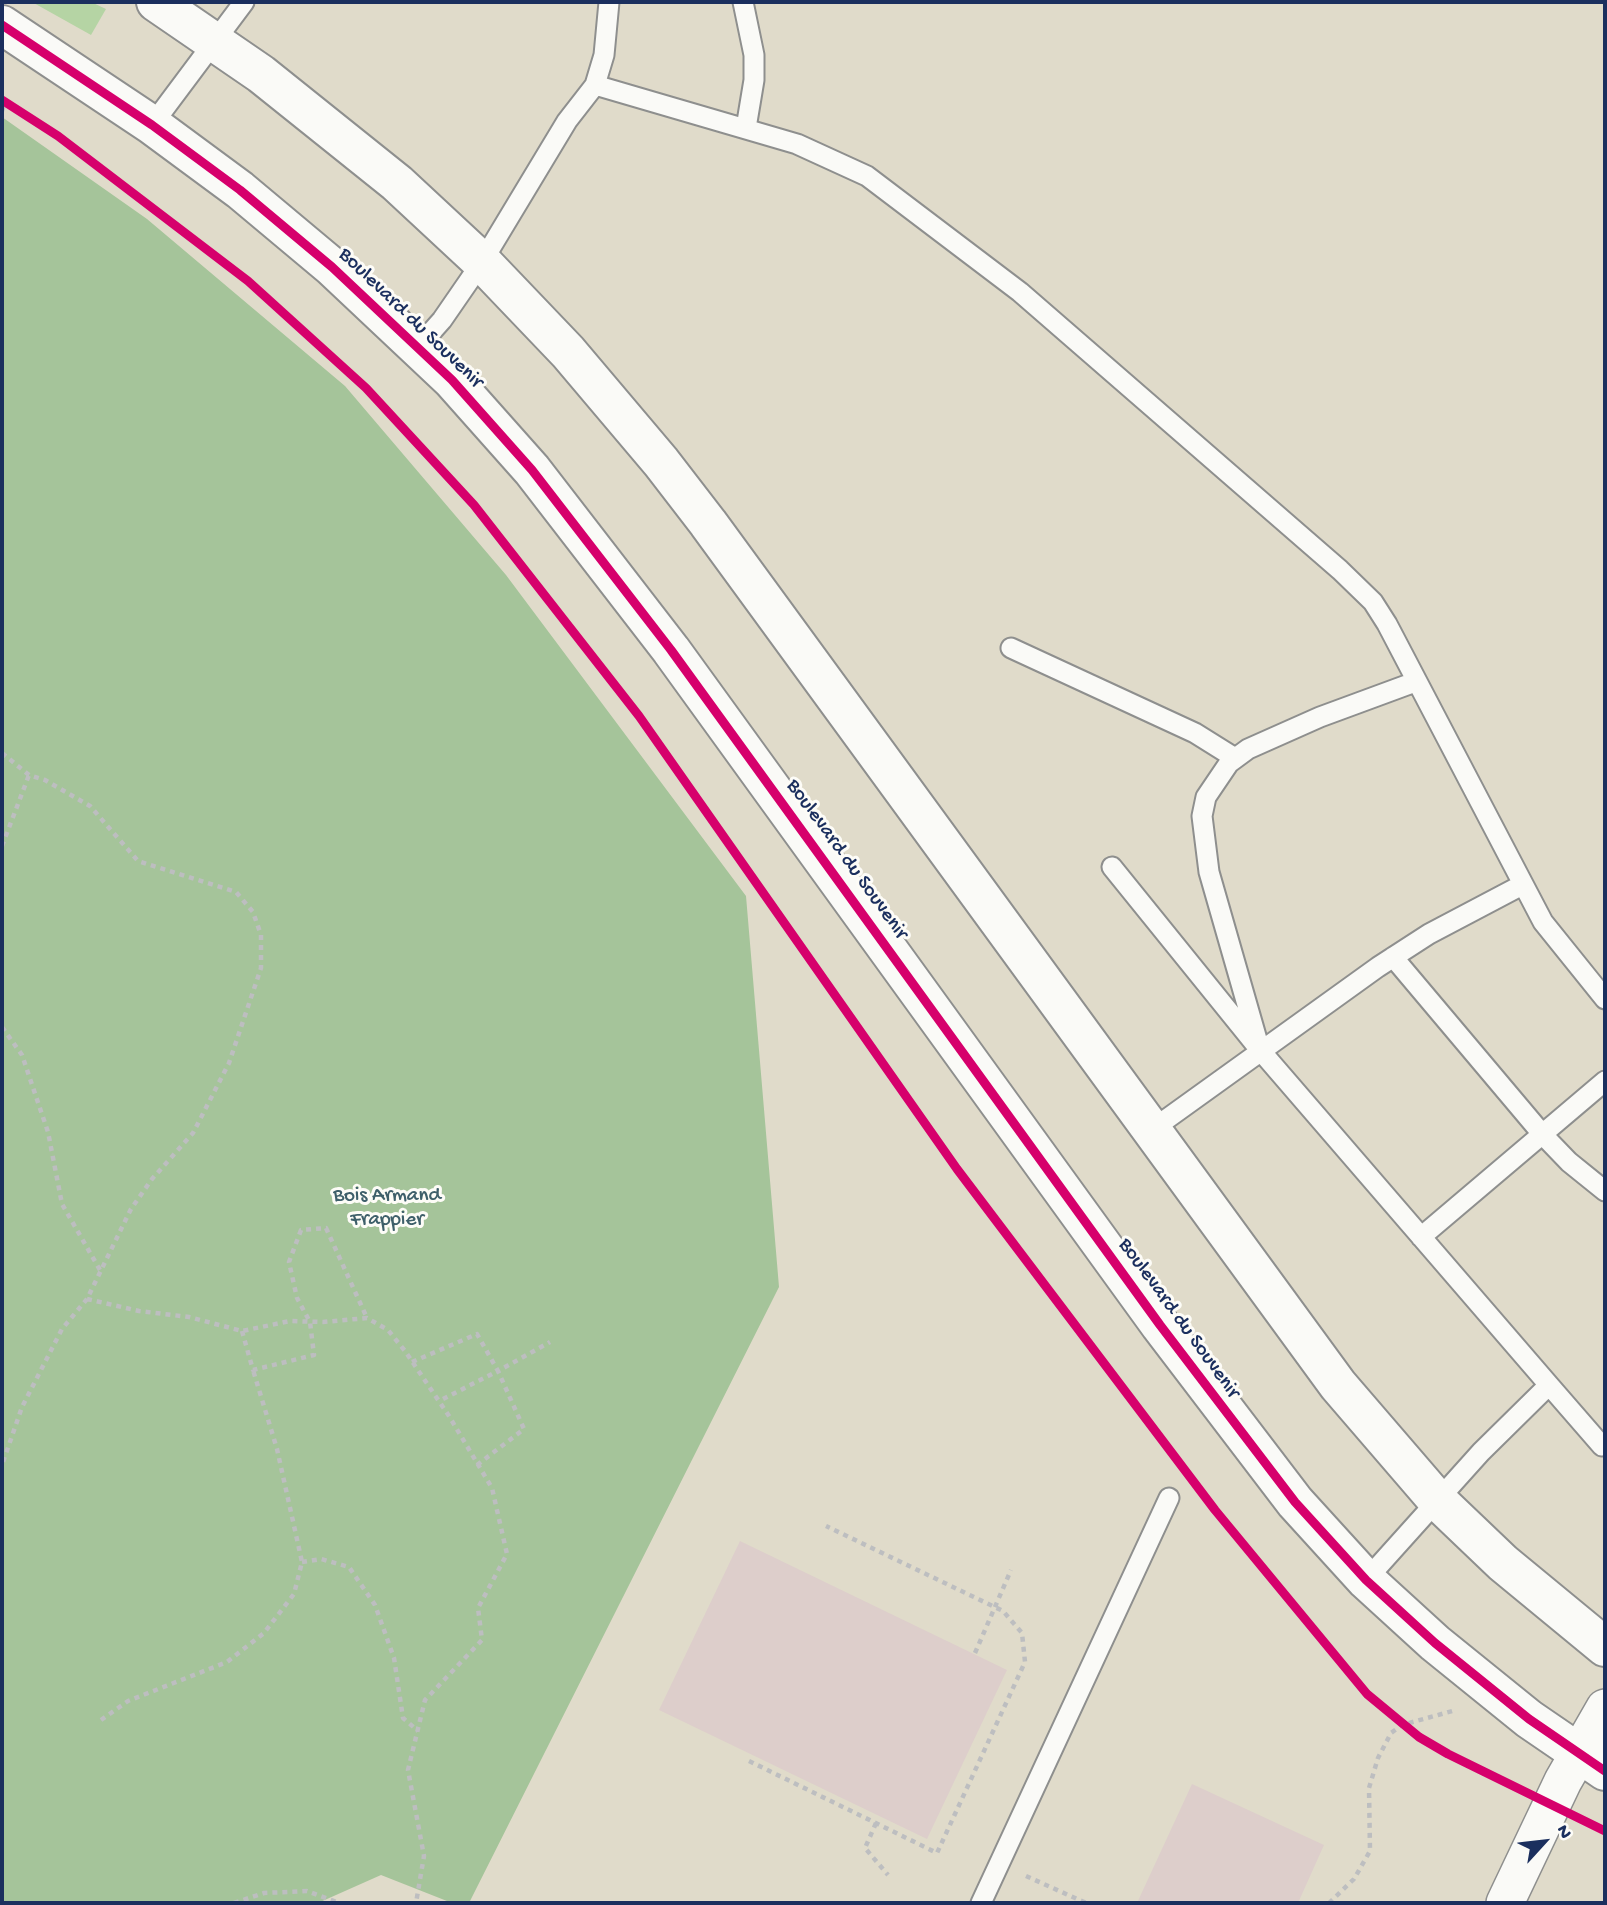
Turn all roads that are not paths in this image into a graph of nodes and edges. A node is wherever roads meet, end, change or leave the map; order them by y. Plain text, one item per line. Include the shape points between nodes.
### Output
1 (156, 2) edge
2 (244, 2) edge
3 (609, 2) edge
4 (743, 2) edge
5 (2, 25) edge
6 (214, 41) junction
7 (595, 85) junction
8 (152, 125) junction
9 (746, 128) junction
10 (482, 262) junction
11 (418, 347) junction
12 (1011, 648) dead end
13 (1415, 682) junction
14 (1235, 758) junction
15 (1112, 867) dead end
16 (1522, 886) junction
17 (1393, 957) junction
18 (1605, 999) edge
19 (1260, 1051) junction
20 (1605, 1081) edge
21 (1150, 1130) junction
22 (1544, 1135) junction
23 (1605, 1192) edge
24 (1420, 1237) junction
25 (1549, 1385) junction
26 (1604, 1446) edge
27 (1169, 1498) dead end
28 (1437, 1500) junction
29 (1366, 1580) junction
30 (1605, 1647) edge
31 (1605, 1707) edge
32 (1591, 1762) edge
33 (981, 1903) edge
34 (1505, 1903) edge

1 - 6 street
2 - 6 lane
3 - 7 lane via 604,55
4 - 9 lane via 754,55
5 - 8 street, Boulevard du Souvenir
6 - 8 lane
6 - 10 street via 351,145
7 - 9 lane
7 - 10 lane via 567,121
8 - 11 street, Boulevard du Souvenir via 282,226
9 - 13 lane via 797,144 867,176 1020,292 1340,570 1380,613
10 - 11 lane
10 - 21 street via 568,352 669,472
11 - 29 street, Boulevard du Souvenir via 493,426 580,530 1227,1416 1295,1502
12 - 14 lane via 1195,733
13 - 14 lane via 1320,717
13 - 16 lane
14 - 19 lane via 1206,797 1203,842
15 - 19 lane
16 - 17 lane
16 - 18 lane via 1543,922
17 - 19 lane
17 - 22 lane
19 - 21 lane
19 - 24 lane
20 - 22 lane
21 - 28 street via 1338,1385
22 - 23 lane
22 - 24 lane
24 - 25 lane
25 - 26 lane
25 - 28 lane
27 - 33 lane
28 - 29 lane
28 - 30 street via 1503,1563
29 - 32 street, Boulevard du Souvenir via 1435,1643
31 - 32 street
32 - 34 street

